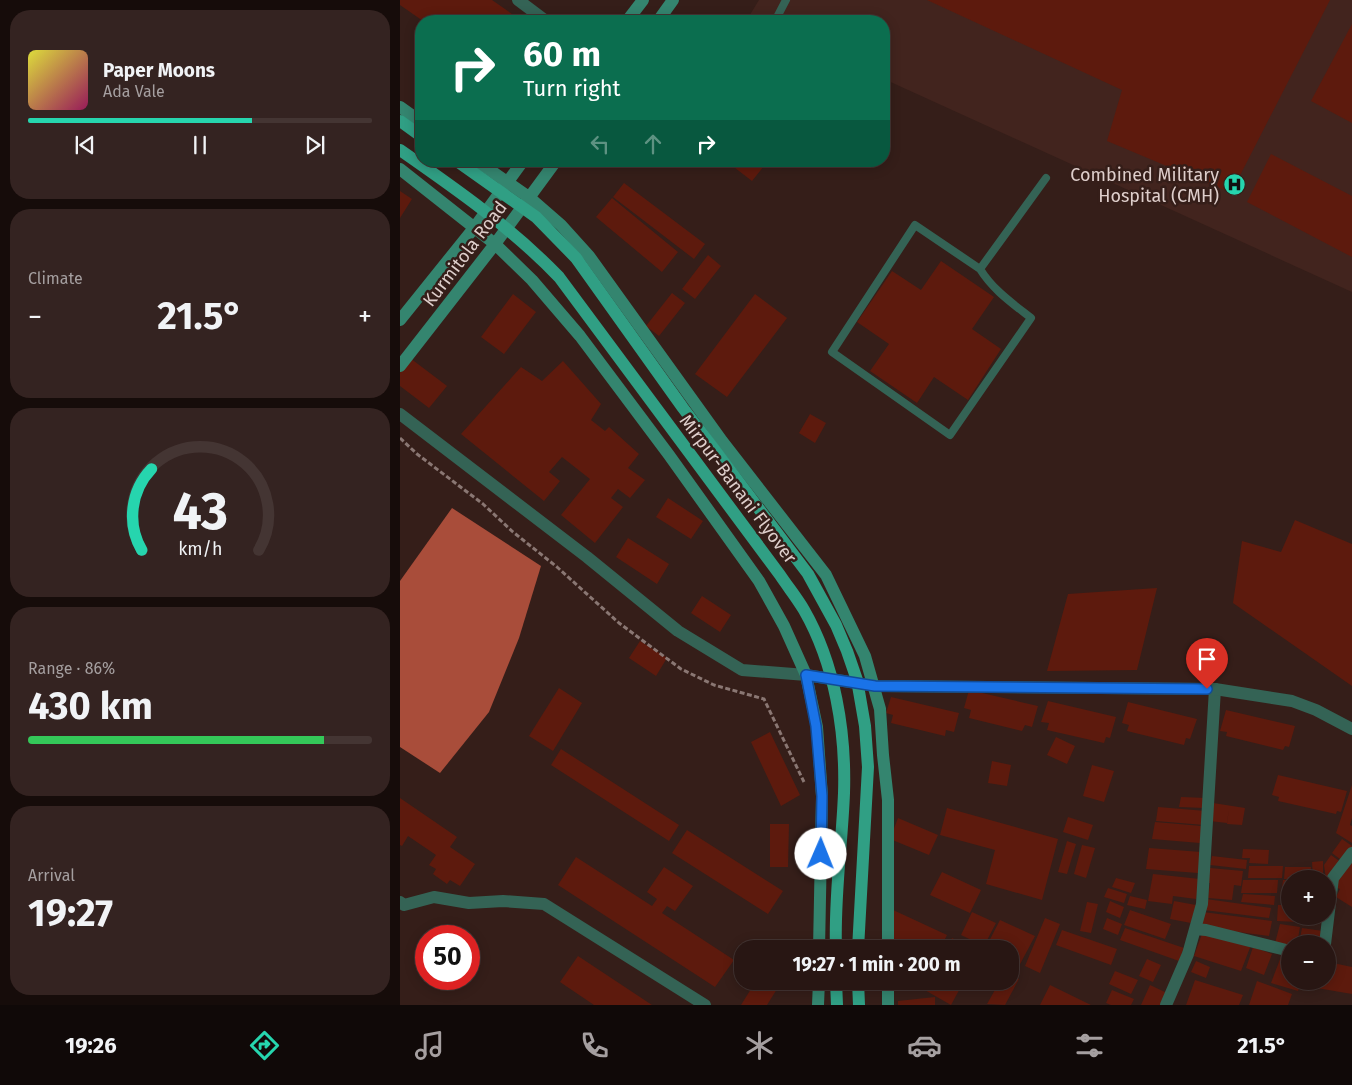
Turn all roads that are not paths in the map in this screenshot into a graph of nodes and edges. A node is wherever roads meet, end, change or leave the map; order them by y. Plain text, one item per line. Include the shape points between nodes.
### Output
1 (518, 0) edge
2 (643, 0) edge
3 (673, 0) edge
4 (786, 0) edge
5 (538, 15) edge
6 (632, 15) edge
7 (662, 15) edge
8 (778, 15) edge
9 (400, 107) edge
10 (415, 118) edge
11 (400, 122) edge
12 (415, 132) edge
13 (400, 150) edge
14 (415, 161) edge
15 (424, 167) edge
16 (465, 167) edge
17 (485, 167) edge
18 (519, 167) edge
19 (552, 167) edge
20 (400, 169) edge
21 (1046, 178) dead end
22 (508, 182) junction
23 (530, 198) junction
24 (474, 228) junction
25 (495, 244) junction
26 (980, 269) junction
27 (400, 320) edge
28 (400, 366) edge
29 (400, 414) edge
30 (806, 675) junction
31 (875, 686) junction
32 (1215, 689) junction
33 (1352, 729) edge
34 (1352, 853) edge
35 (400, 902) edge
36 (1195, 929) junction
37 (1327, 935) edge
38 (820, 940) edge
39 (836, 940) edge
40 (858, 940) edge
41 (888, 940) edge
42 (1281, 949) edge
43 (819, 990) edge
44 (836, 990) edge
45 (858, 990) edge
46 (888, 990) edge
47 (704, 1005) edge
48 (818, 1005) edge
49 (837, 1005) edge
50 (859, 1005) edge
51 (888, 1005) edge
52 (1166, 1005) edge

1 - 5 street
2 - 6 main road
3 - 7 main road
4 - 8 lane
9 - 10 main road
11 - 12 main road
13 - 14 main road, Mirpur-Banani Flyover, bridge
15 - 39 main road, Mirpur-Banani Flyover, bridge via 504,227 559,277 804,610 832,677 842,748 844,792
16 - 40 main road, Mirpur-Banani Flyover, bridge via 536,217 576,258 683,408 808,574 836,625 857,680 868,766
17 - 22 main road
18 - 22 main road, Kurmitola Road
19 - 23 main road, Kurmitola Road
20 - 24 main road
21 - 26 lane
22 - 23 main road
22 - 24 main road, Kurmitola Road
23 - 25 main road, Kurmitola Road
23 - 31 main road via 590,256 722,440 826,575 865,656
24 - 25 main road
24 - 27 main road, Kurmitola Road
25 - 28 main road, Kurmitola Road
25 - 30 main road via 532,280 580,336 670,455 759,580
26 - 26 lane via 915,225 832,352 950,435 1031,318 1000,294
29 - 30 street via 678,631 742,670
30 - 31 street
30 - 38 main road via 816,726 822,796
31 - 32 street
31 - 41 main road via 888,800
32 - 33 street via 1292,701
32 - 36 street via 1203,896
34 - 37 street via 1332,878
35 - 47 street via 404,905 434,897 469,903 544,904
36 - 42 street
36 - 52 street
43 - 48 main road
44 - 49 main road
45 - 50 main road
46 - 51 main road

